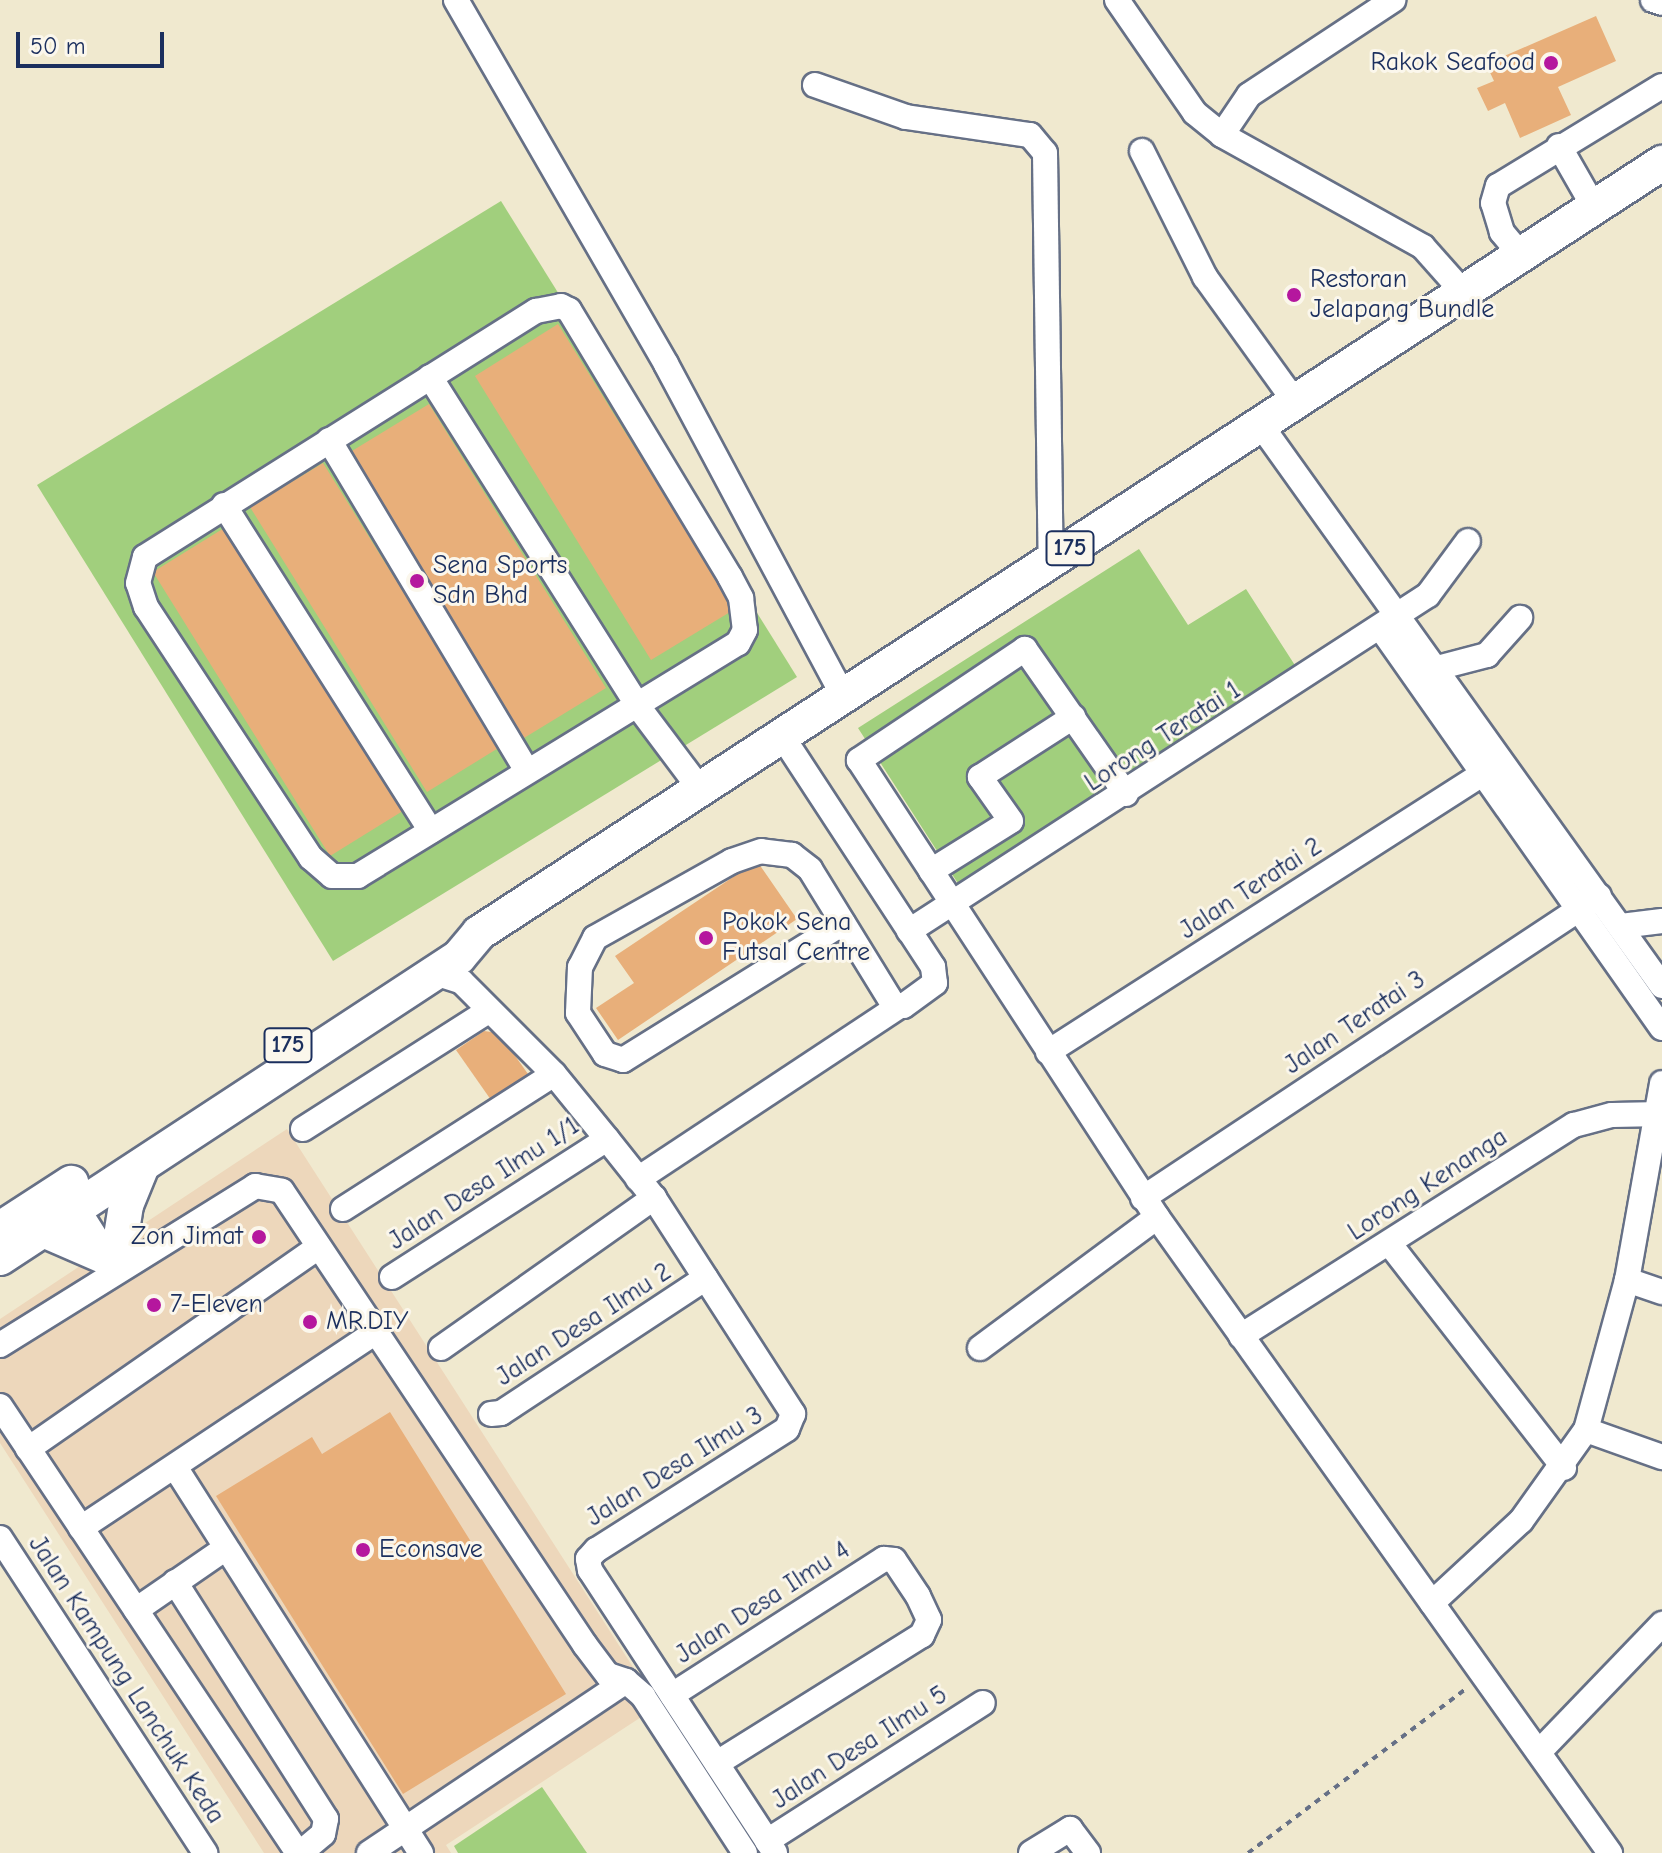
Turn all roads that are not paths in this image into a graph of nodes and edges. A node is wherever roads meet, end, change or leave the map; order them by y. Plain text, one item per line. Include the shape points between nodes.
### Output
1 (456, 0) edge
2 (1117, 0) edge
3 (1393, 0) edge
4 (1653, 0) edge
5 (1662, 3) edge
6 (815, 85) dead end
7 (1662, 86) edge
8 (1222, 135) junction
9 (1559, 146) junction
10 (1142, 151) dead end
11 (1662, 163) edge
12 (1594, 207) junction
13 (1521, 255) junction
14 (1463, 292) junction
15 (430, 377) junction
16 (1295, 402) junction
17 (1260, 424) junction
18 (329, 440) junction
19 (224, 505) junction
20 (1468, 541) dead end
21 (1051, 560) junction
22 (1520, 618) dead end
23 (1390, 620) junction
24 (1437, 668) junction
25 (843, 696) junction
26 (637, 705) junction
27 (1073, 717) junction
28 (782, 736) junction
29 (527, 771) junction
30 (1484, 773) junction
31 (700, 789) junction
32 (1126, 794) junction
33 (431, 831) junction
34 (931, 871) junction
35 (1599, 896) junction
36 (954, 905) junction
37 (1576, 910) junction
38 (1662, 921) edge
39 (843, 923) junction
40 (1621, 926) junction
41 (909, 931) junction
42 (459, 961) junction
43 (1662, 986) edge
44 (899, 1006) junction
45 (488, 1011) junction
46 (1662, 1028) edge
47 (1048, 1052) junction
48 (554, 1074) junction
49 (1662, 1083) edge
50 (1659, 1114) edge
51 (303, 1129) dead end
52 (607, 1139) junction
53 (142, 1166) junction
54 (638, 1179) junction
55 (81, 1193) junction
56 (654, 1198) junction
57 (1150, 1208) junction
58 (343, 1209) dead end
59 (0, 1229) edge
60 (43, 1230) junction
61 (1389, 1243) junction
62 (319, 1247) junction
63 (155, 1249) junction
64 (0, 1258) edge
65 (111, 1261) junction
66 (392, 1277) dead end
67 (706, 1278) junction
68 (1627, 1280) junction
69 (1662, 1292) edge
70 (376, 1332) junction
71 (1241, 1336) junction
72 (0, 1345) edge
73 (441, 1348) dead end
74 (980, 1348) dead end
75 (0, 1406) edge
76 (491, 1414) dead end
77 (1586, 1430) junction
78 (28, 1449) junction
79 (1662, 1457) edge
80 (175, 1467) junction
81 (1564, 1468) junction
82 (81, 1528) junction
83 (0, 1538) edge
84 (226, 1548) junction
85 (175, 1582) junction
86 (1432, 1603) junction
87 (136, 1610) junction
88 (1662, 1624) edge
89 (626, 1681) junction
90 (672, 1695) junction
91 (983, 1703) dead end
92 (1539, 1752) junction
93 (717, 1763) junction
94 (405, 1829) junction
95 (771, 1847) edge
96 (205, 1853) edge
97 (299, 1853) edge
98 (369, 1853) edge
99 (421, 1853) edge
100 (745, 1853) edge
101 (1031, 1853) edge
102 (1088, 1853) edge
103 (1610, 1853) edge

1 - 25 street via 666,364
2 - 8 street via 1195,113
3 - 8 street via 1249,95
4 - 5 street
6 - 21 street via 906,117 1030,135 1045,153
7 - 9 street
8 - 14 street via 1423,247
9 - 12 street
9 - 13 street via 1495,189 1493,203 1502,232
10 - 16 street via 1205,277
11 - 12 highway, 175
12 - 13 highway, 175
13 - 14 highway, 175
14 - 16 highway, 175
15 - 18 street
15 - 26 street
15 - 26 street via 544,307 569,310 730,577 745,617 738,643
16 - 17 highway, 175
17 - 21 highway, 175
17 - 23 street
18 - 19 street
18 - 29 street
19 - 33 street
19 - 33 street via 145,557 138,583 146,607 323,871 344,879 358,876
20 - 23 street, Lorong Teratai 1 via 1441,583
21 - 25 highway, 175
22 - 24 street via 1487,655
23 - 24 street
23 - 30 street
23 - 32 street, Lorong Teratai 1
24 - 35 street
25 - 28 highway, 175
26 - 29 street
26 - 31 street
27 - 32 street
27 - 34 street via 980,777 1011,821
27 - 34 street via 1025,649 859,760
28 - 31 highway, 175
28 - 41 street
29 - 33 street
30 - 37 street
30 - 47 street, Jalan Teratai 2
31 - 42 highway, 175
32 - 36 street, Lorong Teratai 1
34 - 36 street
35 - 37 street, Jalan Teratai 3
35 - 40 street
36 - 41 street, Lorong Teratai 1
36 - 47 street
37 - 46 street
37 - 57 street, Jalan Teratai 3
38 - 40 street
39 - 39 street via 802,861 779,851 749,854 595,938 580,967 578,1013 605,1054 623,1060
39 - 44 street
40 - 43 street
41 - 44 street via 936,979
42 - 45 street
42 - 53 highway, 175
42 - 55 highway, 175 via 454,937
44 - 54 street
45 - 48 street
45 - 51 street
47 - 57 street
48 - 52 street
48 - 58 street
49 - 50 street
50 - 61 street, Lorong Kenanga via 1612,1115 1574,1125
50 - 68 street
52 - 54 street
52 - 66 street, Jalan Desa Ilmu 1/1
53 - 55 highway, 175
53 - 65 highway
54 - 56 street
55 - 59 highway, 175
55 - 60 highway, 175
55 - 65 street
56 - 67 street
56 - 73 street
57 - 71 street
57 - 74 street, Jalan Teratai 3
60 - 64 highway, 175
60 - 65 highway
61 - 71 street, Lorong Kenanga
61 - 81 street
62 - 63 street via 282,1191 261,1185
62 - 70 street
62 - 78 street
63 - 65 street
63 - 65 street
65 - 72 street
67 - 76 street, Jalan Desa Ilmu 2 via 501,1413
67 - 90 street, Jalan Desa Ilmu 3 via 793,1419 787,1429 596,1550 588,1563
68 - 69 street
68 - 77 street
70 - 80 street
70 - 89 street via 597,1661 608,1675
71 - 86 street
75 - 78 street
77 - 79 street
77 - 81 street
78 - 82 street
80 - 82 street
80 - 84 street
81 - 86 street via 1521,1521
82 - 87 street
83 - 96 street, Jalan Kampung Lanchuk Keda
84 - 85 street
84 - 94 street
85 - 87 street
85 - 97 street via 326,1819 323,1834
86 - 92 street
87 - 97 street
88 - 92 street
89 - 94 street
89 - 100 street via 643,1696
90 - 93 street
90 - 93 street, Jalan Desa Ilmu 4 via 884,1559 894,1560 918,1596 929,1620 926,1631
91 - 95 street, Jalan Desa Ilmu 5
92 - 103 street
93 - 95 street
94 - 98 street
94 - 99 street
101 - 102 street via 1073,1831

